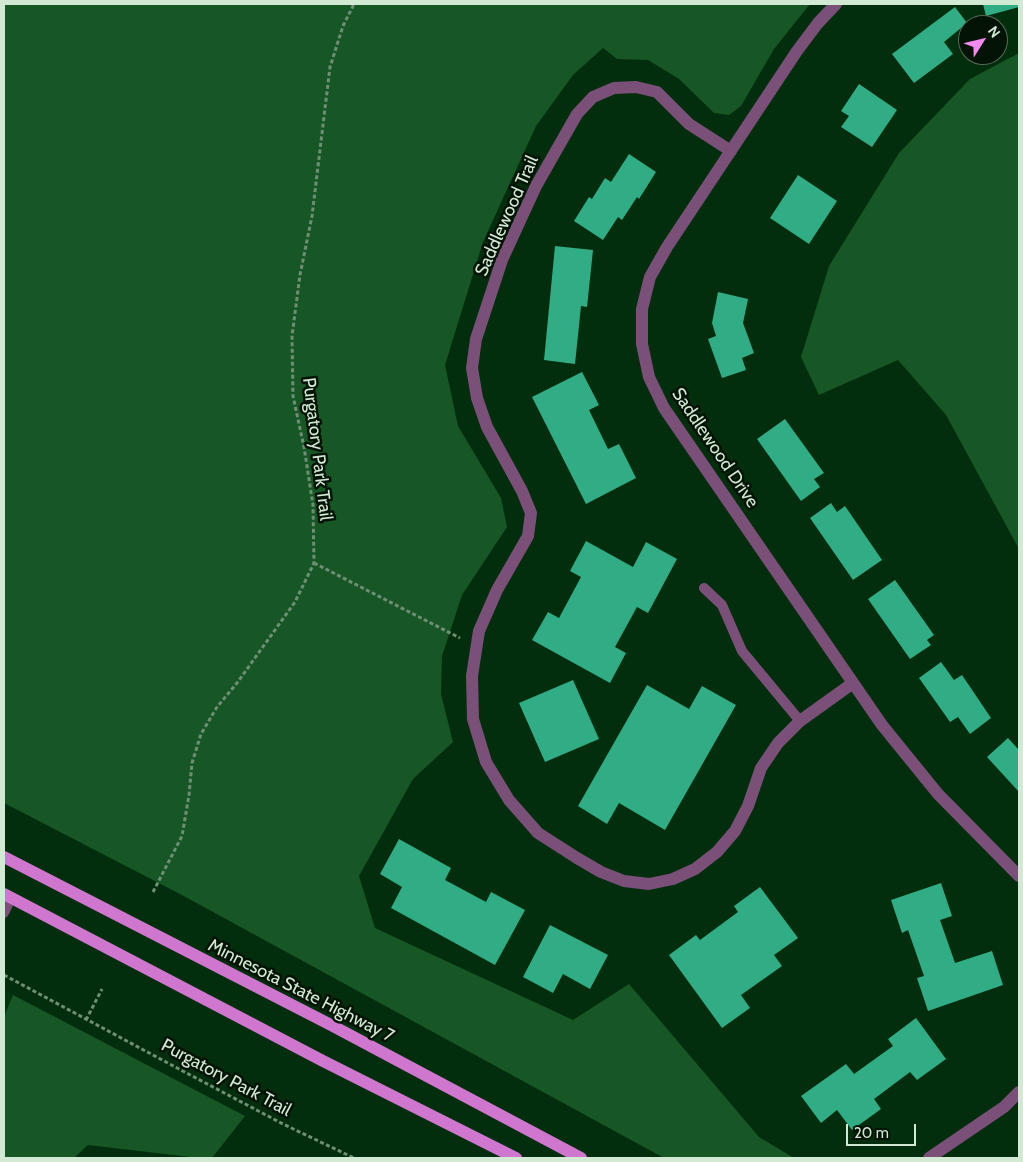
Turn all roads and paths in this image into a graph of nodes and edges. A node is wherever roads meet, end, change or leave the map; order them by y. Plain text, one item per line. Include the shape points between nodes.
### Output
1 (354, 4) edge
2 (836, 4) edge
3 (731, 151) junction
4 (314, 563) junction
5 (704, 588) dead end
6 (477, 646) junction
7 (853, 683) junction
8 (800, 722) junction
9 (4, 857) edge
10 (1019, 876) edge
11 (152, 892) dead end
12 (7, 896) edge
13 (4, 913) edge
14 (4, 975) edge
15 (102, 989) dead end
16 (86, 1020) junction
17 (1019, 1092) edge
18 (354, 1158) edge
19 (516, 1158) edge
20 (581, 1158) edge
21 (929, 1158) edge

1 - 4 path, Purgatory Park Trail via 330,67 312,216 292,336 293,396 313,505
2 - 3 street, Saddlewood Drive via 798,50
3 - 6 street, Saddlewood Trail via 690,124 657,92 636,86 614,88 593,97 577,114 536,186 502,260 476,339 472,368 477,398 487,427 531,513 528,536 497,590
3 - 7 street, Saddlewood Drive via 650,277 642,309 642,344 649,377 664,408
4 - 6 path
4 - 11 path, Purgatory Park Trail via 295,602 217,707 201,734 192,763 182,836
5 - 8 lane via 722,605 742,651
6 - 8 street, Saddlewood Trail via 472,676 474,719 486,762 509,800 538,833 601,872 624,881 649,884 673,879 717,852 744,815 761,768 778,743
7 - 8 street, Saddlewood Trail
7 - 10 street, Saddlewood Drive via 882,725 938,794
9 - 20 main road, Minnesota State Highway 7
12 - 13 lane
12 - 19 main road
14 - 16 path, Purgatory Park Trail
15 - 16 path
16 - 18 path, Purgatory Park Trail
17 - 21 street via 1004,1107

